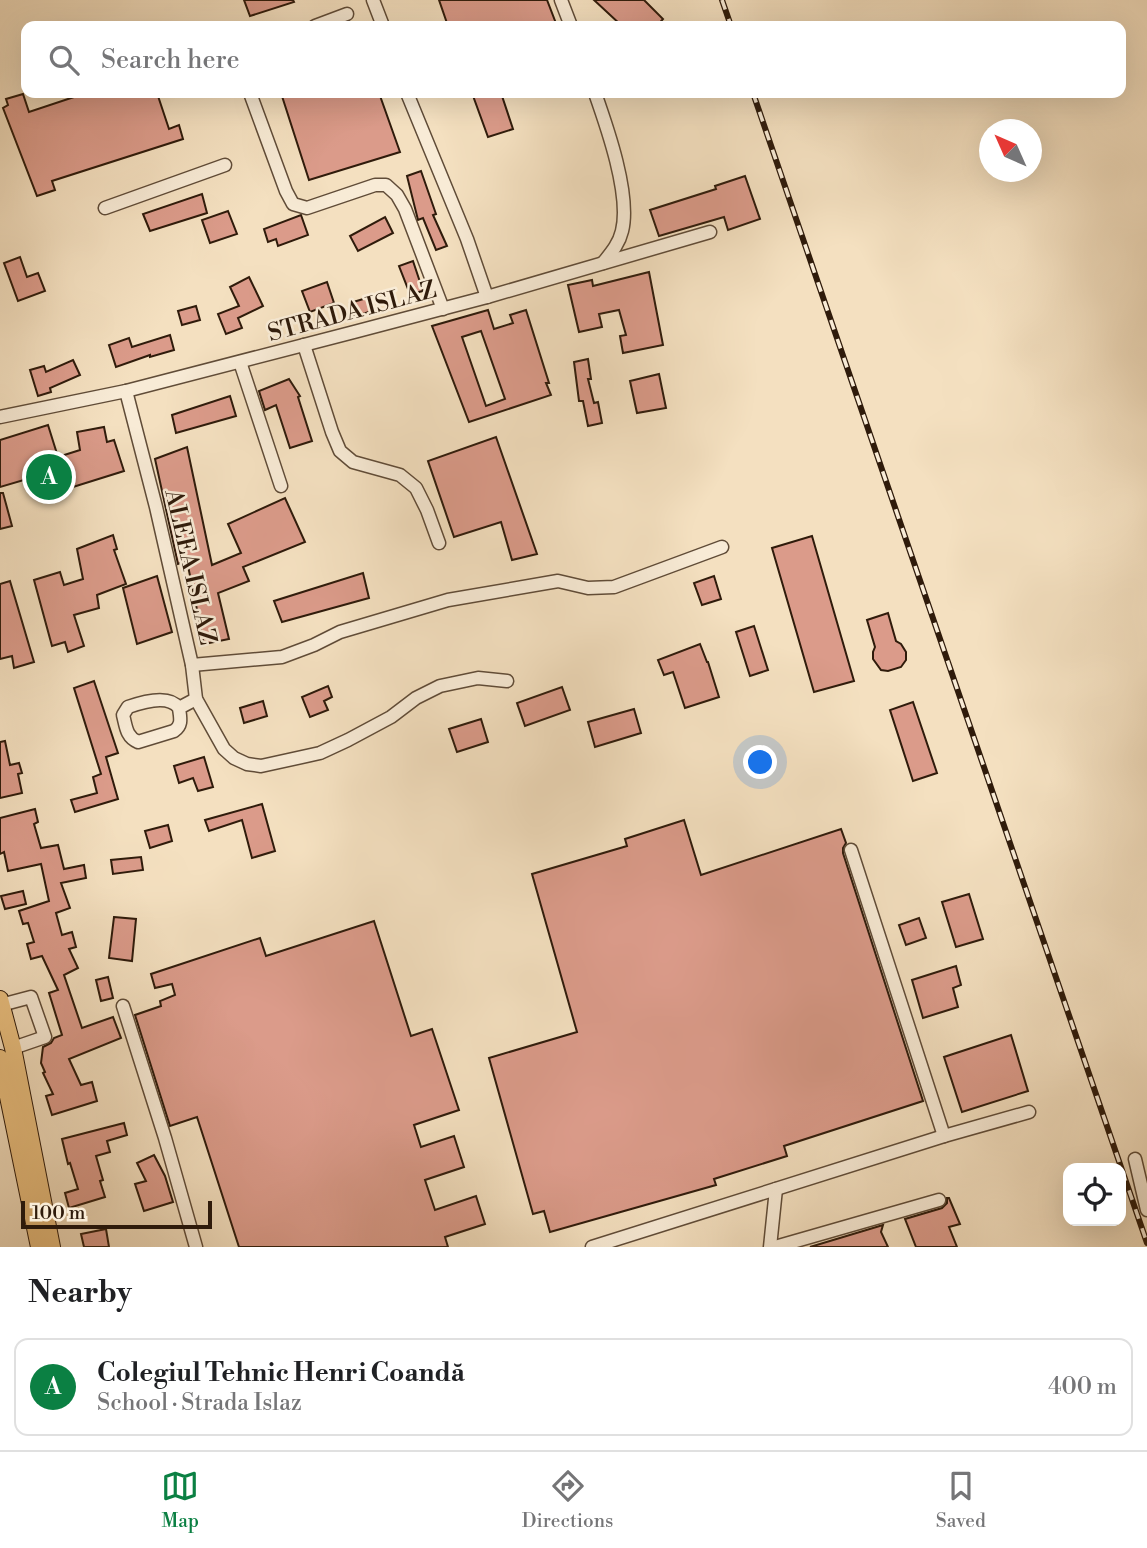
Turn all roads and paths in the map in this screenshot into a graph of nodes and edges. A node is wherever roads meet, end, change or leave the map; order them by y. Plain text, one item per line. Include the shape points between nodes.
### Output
1 (373, 0) edge
2 (561, 0) edge
3 (347, 14) dead end
4 (328, 21) edge
5 (381, 21) edge
6 (569, 21) edge
7 (252, 98) edge
8 (409, 98) edge
9 (597, 98) edge
10 (225, 165) dead end
11 (105, 208) dead end
12 (710, 232) dead end
13 (603, 263) junction
14 (487, 297) junction
15 (443, 309) junction
16 (304, 345) junction
17 (240, 362) junction
18 (126, 391) junction
19 (0, 417) edge
20 (281, 486) dead end
21 (439, 543) dead end
22 (722, 547) dead end
23 (192, 665) junction
24 (507, 681) dead end
25 (196, 699) junction
26 (179, 708) junction
27 (851, 850) dead end
28 (1, 1002) edge
29 (122, 1006) dead end
30 (6, 1048) edge
31 (6, 1112) edge
32 (1029, 1112) dead end
33 (944, 1136) junction
34 (1135, 1159) dead end
35 (776, 1189) junction
36 (939, 1200) dead end
37 (1147, 1210) edge
38 (39, 1247) edge
39 (52, 1247) edge
40 (196, 1247) edge
41 (592, 1247) edge
42 (772, 1247) edge

1 - 5 street
2 - 6 street
3 - 4 street
7 - 15 street via 293,204 307,208 386,185 397,195
8 - 14 street
9 - 13 street via 616,159 624,208 622,230
10 - 11 street
12 - 13 street, STRADA ISLAZ
13 - 14 street, STRADA ISLAZ
14 - 15 street, STRADA ISLAZ
15 - 16 street, STRADA ISLAZ
16 - 17 street, STRADA ISLAZ
16 - 21 street via 340,451 353,462 400,475 416,488
17 - 18 street, STRADA ISLAZ
17 - 20 street
18 - 19 street, STRADA ISLAZ
18 - 23 street, ALEEA ISLAZ
22 - 23 street via 614,587 588,589 558,581 448,600 340,632 282,657
23 - 25 street, ALEEA ISLAZ
24 - 25 street, ALEEA ISLAZ via 478,678 440,686 320,753 261,765 247,764 224,749
25 - 26 street
26 - 26 street via 181,723 174,731 138,742 127,733 123,715 128,708 166,699
27 - 33 street
28 - 30 main road
28 - 30 street via 32,997 45,1037
29 - 40 street
30 - 31 main road
30 - 39 main road
31 - 38 main road
32 - 33 street
33 - 35 street
34 - 37 street
35 - 41 street
35 - 42 street
36 - 42 street

